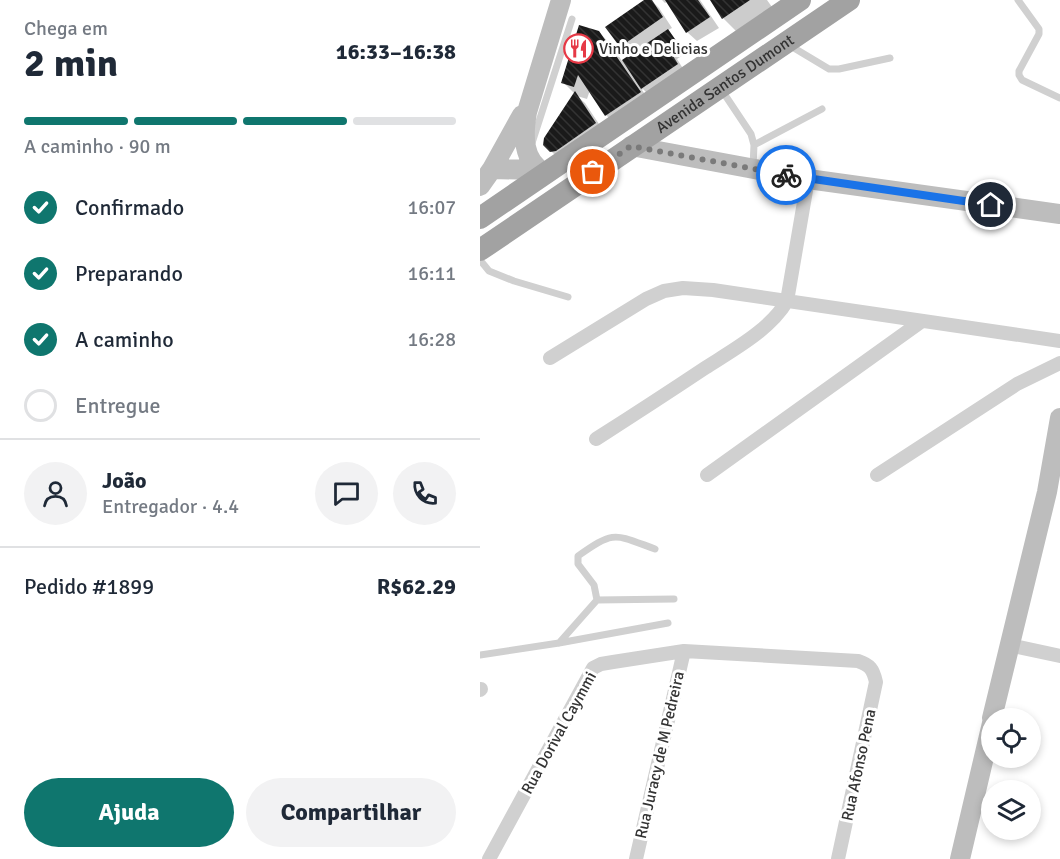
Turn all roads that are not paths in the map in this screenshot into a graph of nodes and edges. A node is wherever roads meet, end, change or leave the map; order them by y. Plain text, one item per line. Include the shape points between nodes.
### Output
1 (561, 0) edge
2 (800, 0) edge
3 (849, 0) edge
4 (1018, 0) edge
5 (572, 20) dead end
6 (786, 42) junction
7 (890, 58) dead end
8 (719, 87) junction
9 (531, 97) junction
10 (1060, 98) edge
11 (822, 109) dead end
12 (754, 145) junction
13 (631, 146) junction
14 (538, 166) junction
15 (753, 169) junction
16 (486, 173) edge
17 (808, 179) junction
18 (480, 186) edge
19 (1060, 214) edge
20 (480, 218) edge
21 (480, 250) edge
22 (480, 260) edge
23 (568, 297) dead end
24 (787, 301) junction
25 (922, 321) junction
26 (1060, 341) edge
27 (550, 358) dead end
28 (1060, 363) edge
29 (1060, 418) edge
30 (596, 440) dead end
31 (707, 475) dead end
32 (877, 475) dead end
33 (655, 549) dead end
34 (674, 598) dead end
35 (597, 600) junction
36 (668, 623) dead end
37 (559, 643) junction
38 (1009, 645) junction
39 (684, 651) junction
40 (480, 655) edge
41 (1060, 656) edge
42 (874, 671) joint
43 (995, 708) edge
44 (981, 768) edge
45 (489, 859) edge
46 (636, 859) edge
47 (838, 859) edge
48 (960, 859) edge

1 - 9 main road
2 - 14 highway, Avenida Santos Dumont
3 - 6 highway, Avenida Santos Dumont
4 - 10 lane via 1039,29 1019,75
5 - 14 lane
6 - 7 lane via 830,69
6 - 8 highway, Avenida Santos Dumont
8 - 12 lane via 751,134
8 - 13 highway, Avenida Santos Dumont
9 - 14 main road via 524,142
9 - 16 main road via 513,134
11 - 12 lane
12 - 15 lane
13 - 15 main road
13 - 21 highway, Avenida Santos Dumont
14 - 16 main road
14 - 20 highway, Avenida Santos Dumont
15 - 17 main road
16 - 18 main road
17 - 19 main road
17 - 24 street
22 - 23 lane via 489,271 514,282
24 - 25 street
24 - 27 street via 674,288 646,300
24 - 30 street via 777,315 739,345
25 - 26 street
25 - 31 street
28 - 32 street via 1017,384
29 - 38 main road via 1047,492
33 - 35 lane via 610,536 579,556 578,564 594,585
34 - 35 lane
35 - 37 lane
36 - 37 lane
37 - 40 lane
38 - 41 street
38 - 43 main road
39 - 42 street, Rua Dorival Caymmi via 858,661
39 - 45 street, Rua Dorival Caymmi via 593,668
39 - 46 street, Rua Juracy de M Pedreira
42 - 47 street, Rua Afonso Pena via 876,682
44 - 48 main road

